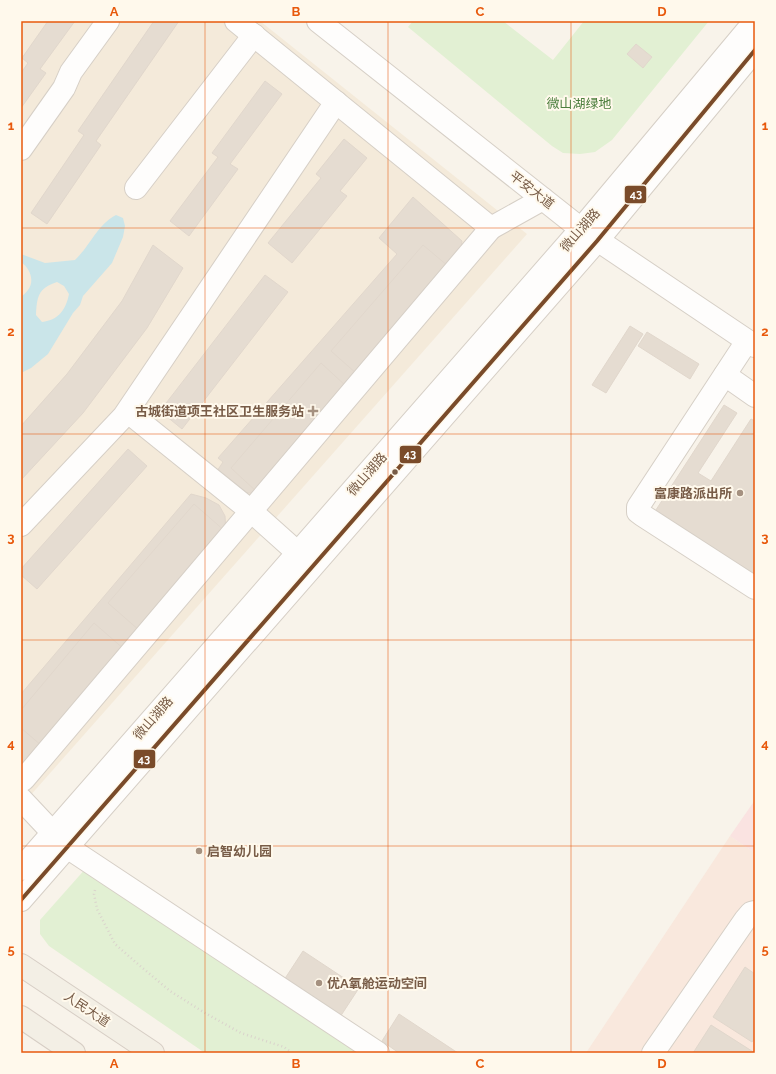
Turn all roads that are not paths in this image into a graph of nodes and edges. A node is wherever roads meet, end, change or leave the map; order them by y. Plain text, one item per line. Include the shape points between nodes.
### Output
1 (108, 21) edge
2 (236, 21) edge
3 (318, 21) edge
4 (755, 21) edge
5 (254, 35) junction
6 (755, 50) edge
7 (336, 102) junction
8 (21, 149) edge
9 (136, 188) dead end
10 (543, 199) junction
11 (491, 228) junction
12 (589, 235) junction
13 (751, 343) edge
14 (725, 376) junction
15 (755, 396) edge
16 (128, 412) junction
17 (251, 511) junction
18 (21, 525) edge
19 (306, 559) junction
20 (755, 588) edge
21 (21, 781) edge
22 (21, 799) edge
23 (60, 840) junction
24 (21, 869) edge
25 (21, 900) edge
26 (755, 912) edge
27 (21, 965) edge
28 (21, 1018) edge
29 (74, 1053) edge
30 (153, 1053) edge
31 (378, 1053) edge
32 (653, 1053) edge

1 - 8 street
2 - 5 street
3 - 10 street, 平安大道
4 - 12 street, 微山湖路
5 - 7 street
5 - 9 street
6 - 12 street, 微山湖路
7 - 11 street
7 - 16 street
10 - 11 street
10 - 12 street, 平安大道
11 - 17 street
12 - 13 street, 平安大道
12 - 19 street, 微山湖路
13 - 14 street
14 - 15 street
14 - 20 street via 638,507 638,512
16 - 17 street
16 - 18 street
17 - 19 street
17 - 21 street
19 - 23 street, 微山湖路
22 - 23 street
23 - 24 street, 微山湖路
23 - 25 street, 微山湖路
23 - 31 street
26 - 32 street via 745,920
27 - 30 main road, 人民大道
28 - 29 main road

